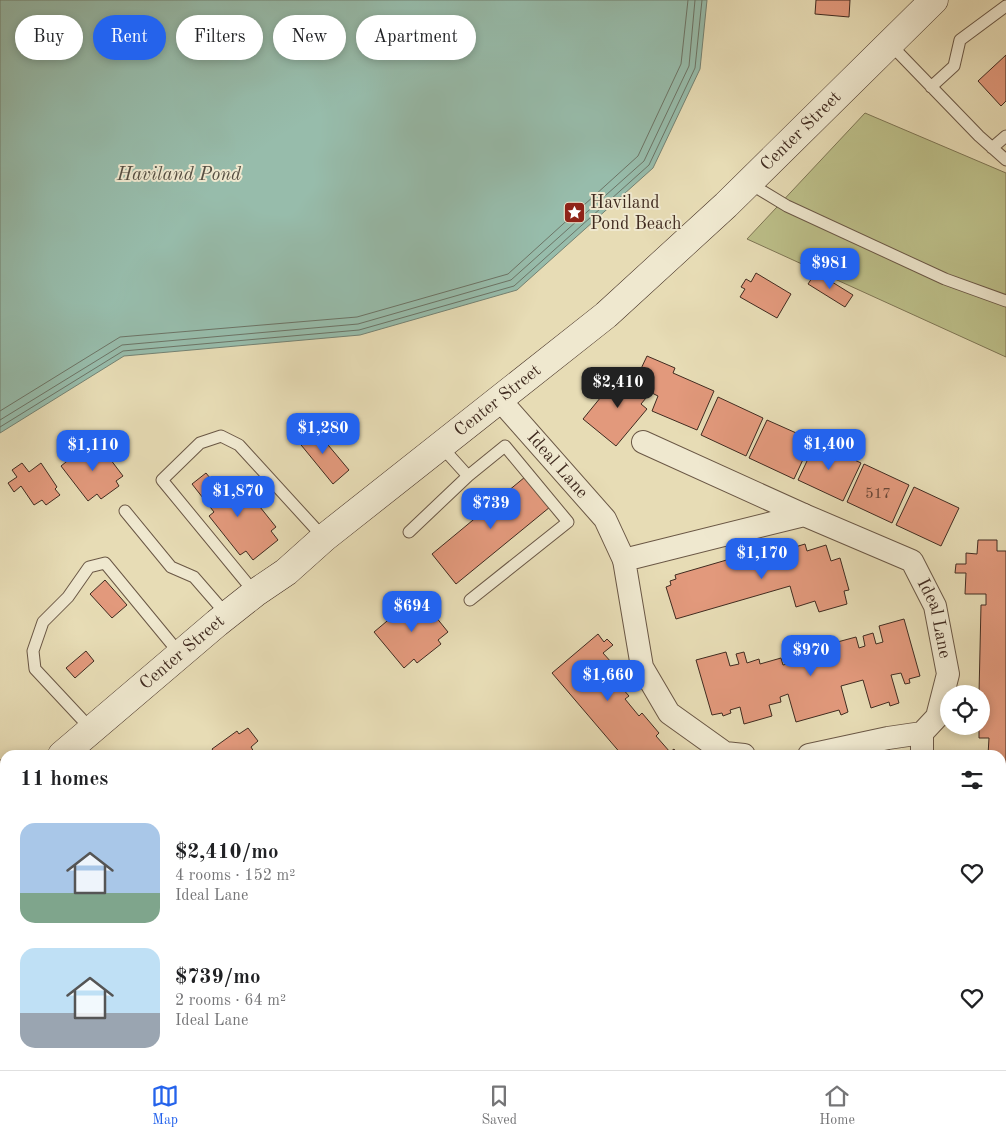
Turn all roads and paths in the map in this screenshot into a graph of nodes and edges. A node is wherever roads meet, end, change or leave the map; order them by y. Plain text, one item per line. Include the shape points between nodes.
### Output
1 (934, 0) edge
2 (1006, 6) edge
3 (890, 44) junction
4 (932, 87) junction
5 (1006, 136) edge
6 (992, 148) junction
7 (1006, 160) edge
8 (749, 183) junction
9 (1006, 301) edge
10 (499, 399) junction
11 (643, 442) dead end
12 (440, 445) junction
13 (468, 476) junction
14 (125, 511) dead end
15 (804, 515) junction
16 (409, 532) dead end
17 (324, 538) junction
18 (624, 560) junction
19 (255, 593) junction
20 (470, 600) dead end
21 (227, 615) junction
22 (180, 654) junction
23 (92, 730) junction
24 (922, 744) edge
25 (68, 750) edge
26 (722, 750) edge
27 (832, 750) edge

1 - 3 main road, Center Street
2 - 4 lane via 960,40 954,66
3 - 4 lane
3 - 8 main road, Center Street
4 - 6 lane
5 - 6 lane
6 - 7 lane
8 - 9 lane via 787,206 945,280
8 - 10 main road, Center Street via 606,315
10 - 12 main road, Center Street
10 - 18 street, Ideal Lane via 605,519
11 - 15 street, Ideal Lane
12 - 13 lane
12 - 17 main road, Center Street
13 - 16 lane
13 - 20 lane via 504,446 568,522
14 - 21 lane via 171,567 194,577
15 - 18 street
15 - 24 street, Ideal Lane via 912,561 935,606 948,674 937,717
17 - 19 main road, Center Street via 286,572
17 - 19 lane via 240,445 221,436 200,443 162,480
18 - 26 street, Ideal Lane via 642,667 669,713
19 - 21 main road, Center Street
21 - 22 main road, Center Street
22 - 23 main road, Center Street
22 - 23 lane via 105,563 89,568 68,597 43,622 33,651 35,669
23 - 25 main road, Center Street
24 - 27 street, Ideal Lane via 888,738

